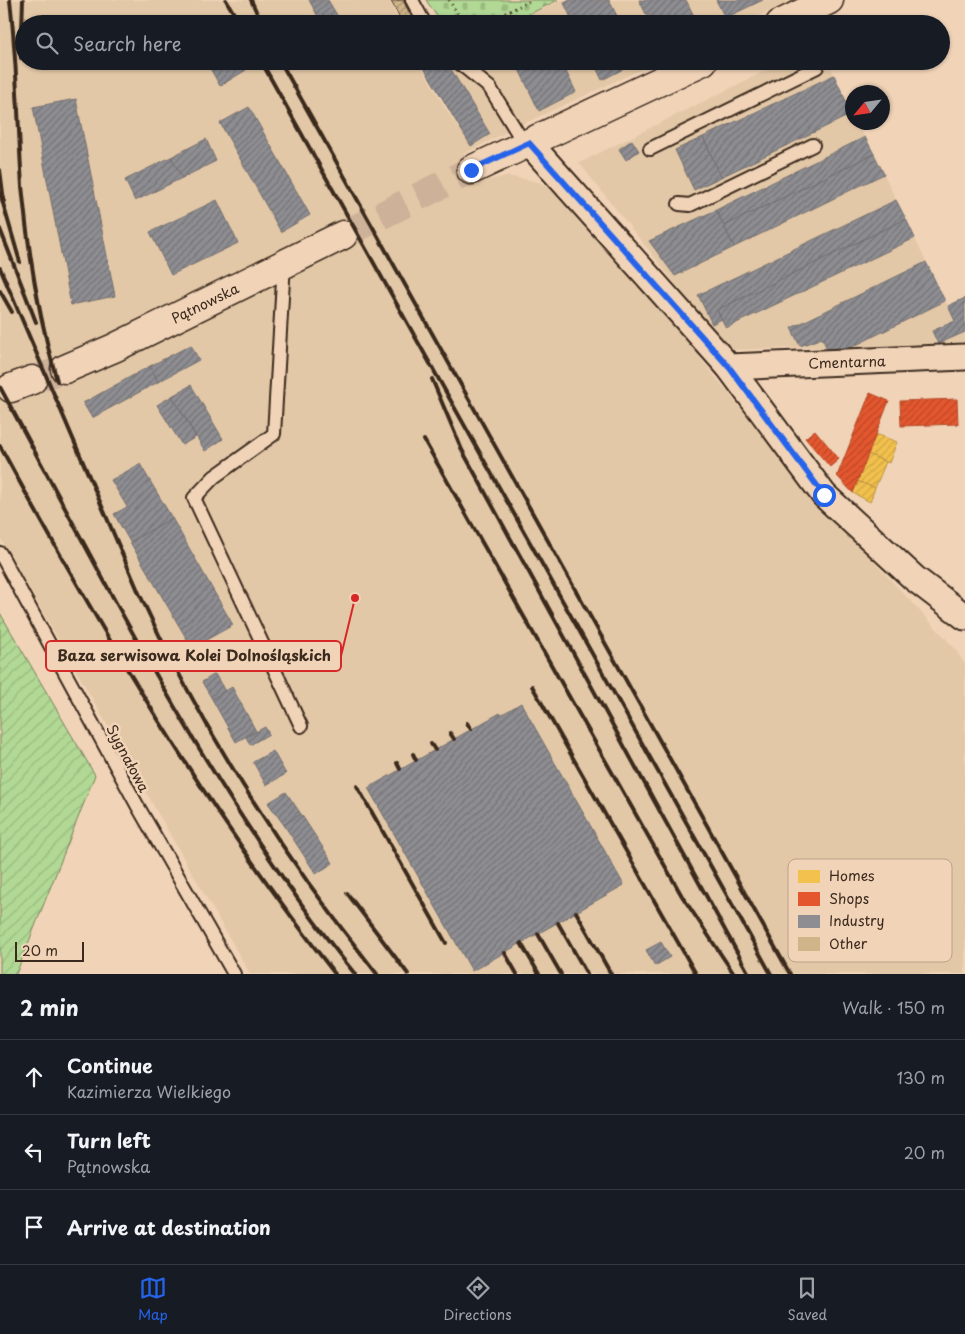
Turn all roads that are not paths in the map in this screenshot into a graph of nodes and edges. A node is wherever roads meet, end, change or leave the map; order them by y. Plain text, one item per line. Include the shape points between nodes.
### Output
1 (412, 0) edge
2 (829, 0) edge
3 (420, 15) edge
4 (798, 15) edge
5 (468, 70) edge
6 (684, 70) edge
7 (811, 70) edge
8 (527, 144) junction
9 (814, 145) dead end
10 (650, 149) dead end
11 (471, 170) tunnel mouth
12 (679, 204) dead end
13 (343, 234) tunnel mouth
14 (284, 264) junction
15 (965, 357) edge
16 (729, 367) junction
17 (65, 369) tunnel mouth
18 (0, 553) edge
19 (965, 617) edge
20 (301, 726) dead end
21 (234, 974) edge

1 - 3 lane
2 - 4 street
5 - 8 lane via 490,88
6 - 8 street
7 - 10 lane
8 - 11 street
8 - 16 street
9 - 12 lane via 690,205
13 - 14 street, Pątnowska
14 - 17 street, Pątnowska
14 - 20 lane via 274,434 214,477 194,498
15 - 16 street, Cmentarna
16 - 19 street via 824,495 914,578
18 - 21 lane, Sygnałowa via 137,805

